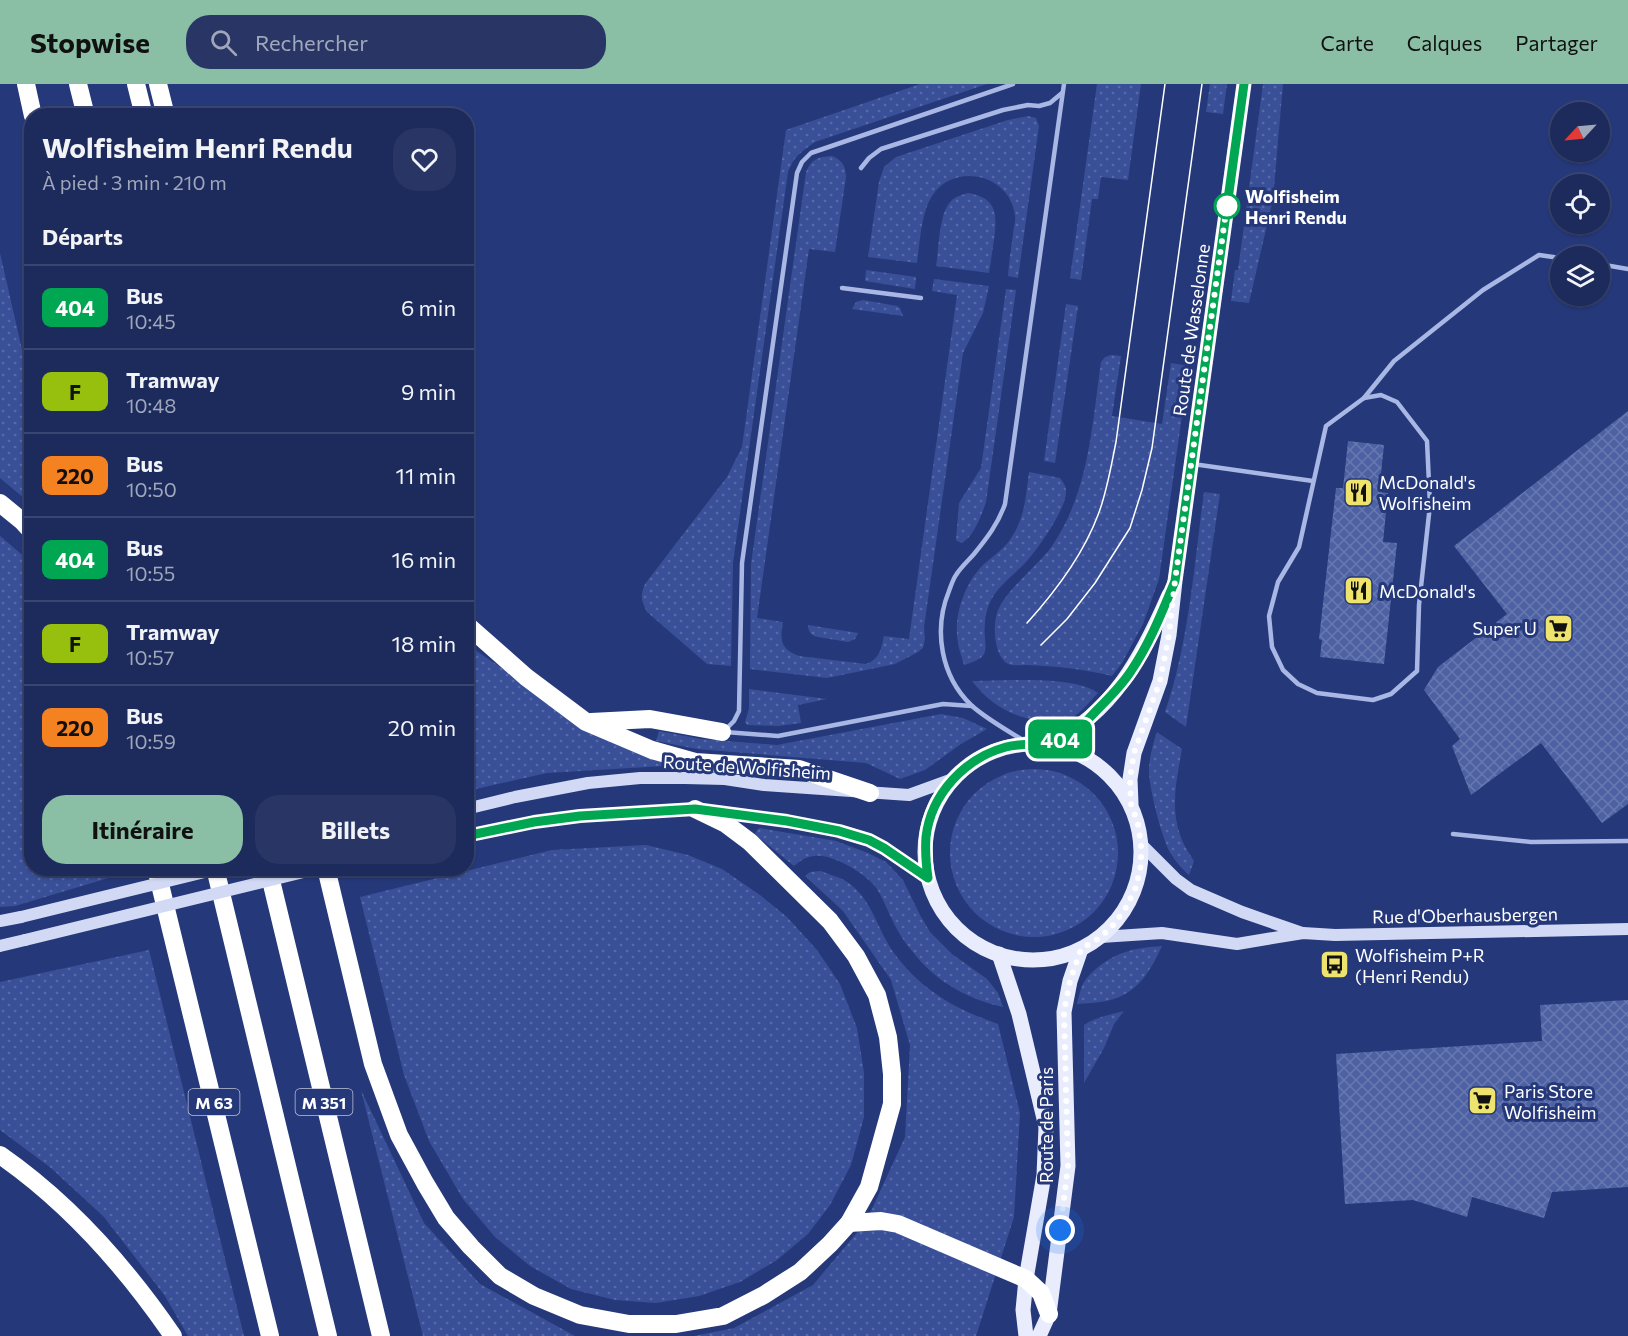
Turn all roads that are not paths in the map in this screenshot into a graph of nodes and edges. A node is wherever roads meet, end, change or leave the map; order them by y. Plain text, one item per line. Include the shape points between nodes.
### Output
1 (26, 84) edge
2 (78, 84) edge
3 (136, 84) edge
4 (158, 84) edge
5 (1013, 84) edge
6 (1064, 84) edge
7 (1244, 84) edge
8 (1062, 93) junction
9 (31, 108) edge
10 (84, 108) edge
11 (142, 108) edge
12 (164, 108) edge
13 (861, 168) dead end
14 (1550, 257) edge
15 (1610, 266) edge
16 (1628, 269) edge
17 (842, 288) dead end
18 (921, 298) dead end
19 (1364, 398) junction
20 (1192, 464) junction
21 (1312, 481) junction
22 (0, 503) edge
23 (24, 523) edge
24 (1175, 581) junction
25 (474, 631) edge
26 (972, 706) junction
27 (586, 722) junction
28 (722, 732) junction
29 (1028, 743) junction
30 (1049, 744) junction
31 (953, 778) junction
32 (870, 793) junction
33 (1131, 804) junction
34 (474, 807) edge
35 (695, 809) junction
36 (474, 834) edge
37 (1453, 834) dead end
38 (1628, 841) edge
39 (1141, 844) junction
40 (158, 876) edge
41 (188, 876) edge
42 (217, 876) edge
43 (270, 876) edge
44 (287, 876) edge
45 (328, 876) edge
46 (928, 878) junction
47 (0, 921) edge
48 (1628, 929) edge
49 (1303, 933) junction
50 (1101, 937) junction
51 (0, 946) edge
52 (1081, 949) junction
53 (999, 954) junction
54 (0, 1155) edge
55 (849, 1223) junction
56 (1026, 1280) junction
57 (1049, 1314) junction
58 (173, 1336) edge
59 (270, 1336) edge
60 (328, 1336) edge
61 (381, 1336) edge
62 (1026, 1336) edge
63 (1039, 1336) edge

1 - 9 highway
2 - 10 highway
3 - 11 highway
4 - 12 highway
5 - 28 lane via 811,153 797,173 742,563 739,711
6 - 8 lane
7 - 20 main road, Route de Wasselonne
8 - 13 lane via 1050,103 1004,110 882,150 868,158
8 - 26 lane via 1005,504 991,534 955,575 943,606 944,662
14 - 19 lane via 1539,255 1483,290 1394,362
15 - 16 lane
17 - 18 lane
19 - 21 lane via 1326,426
19 - 21 lane via 1381,394 1397,402 1427,441 1430,506 1419,605 1417,671 1391,694 1373,700 1317,693 1299,684 1283,670 1272,647 1269,616 1278,582 1299,547
20 - 21 lane
20 - 24 main road, Route de Wasselonne
22 - 23 highway
24 - 30 main road via 1153,632 1124,681 1082,725
24 - 33 main road via 1160,681 1134,753
25 - 27 highway
26 - 28 lane via 943,704 778,736
26 - 29 lane
27 - 28 highway via 650,719
27 - 32 highway via 652,750 695,762 799,769
29 - 30 main road
29 - 31 main road via 987,753
30 - 33 main road via 1069,749 1107,772
31 - 32 main road, Route de Wolfisheim via 909,795
31 - 46 main road via 931,815 926,835
32 - 34 main road, Route de Wolfisheim via 725,780 640,778 588,783
33 - 39 main road
35 - 36 main road via 580,816
35 - 46 main road via 839,831 869,840
35 - 55 highway via 726,824 750,842 830,921 856,956 877,995 888,1037 892,1104 869,1187
37 - 38 lane via 1531,842
39 - 49 main road, Rue d'Oberhausbergen via 1191,890
39 - 50 main road via 1136,887 1127,906
40 - 59 highway, M 63
41 - 47 main road, bridge
42 - 60 highway, M 351
43 - 61 highway, M 351
44 - 51 main road, bridge
45 - 55 highway via 373,1064 399,1135 446,1218 500,1275 534,1296 579,1315 629,1324 676,1324 723,1316 764,1295 800,1272
46 - 53 main road via 948,918 962,933
48 - 49 main road, Rue d'Oberhausbergen
49 - 50 main road, Rue d'Oberhausbergen via 1237,944 1162,933
50 - 52 main road
52 - 53 main road via 1042,960
52 - 57 main road, Route de Paris via 1064,1012 1068,1166
53 - 56 main road, Route de Paris via 1019,1014 1046,1127 1044,1174
54 - 58 highway via 64,1206 110,1253
55 - 56 highway via 898,1224
56 - 57 highway via 1041,1293
56 - 62 main road, Route de Paris
57 - 63 main road, Route de Paris

